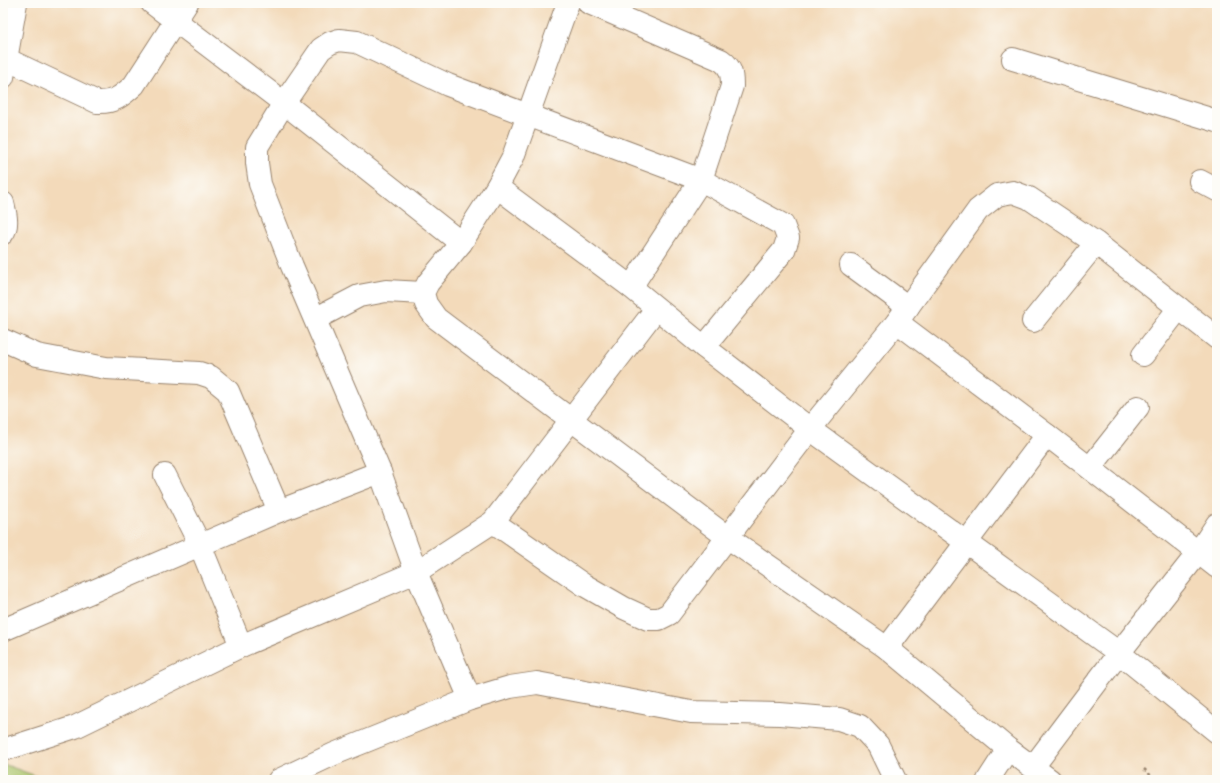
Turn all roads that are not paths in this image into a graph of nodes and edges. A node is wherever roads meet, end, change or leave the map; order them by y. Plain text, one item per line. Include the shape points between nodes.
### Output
1 (16, 3) edge
2 (152, 3) edge
3 (568, 3) edge
4 (589, 3) edge
5 (181, 12) edge
6 (1013, 59) dead end
7 (4, 68) edge
8 (284, 103) junction
9 (529, 116) junction
10 (1217, 121) edge
11 (701, 180) junction
12 (497, 187) junction
13 (3, 203) edge
14 (3, 233) edge
15 (461, 243) junction
16 (1096, 243) junction
17 (851, 265) dead end
18 (631, 287) junction
19 (424, 293) junction
20 (1179, 308) junction
21 (656, 309) junction
22 (902, 314) junction
23 (315, 318) junction
24 (1033, 321) dead end
25 (1217, 338) edge
26 (3, 340) edge
27 (704, 347) junction
28 (1143, 355) dead end
29 (1138, 406) dead end
30 (571, 420) junction
31 (810, 430) junction
32 (1047, 435) junction
33 (1090, 468) junction
34 (380, 472) junction
35 (165, 475) dead end
36 (279, 511) junction
37 (493, 522) junction
38 (1217, 524) edge
39 (727, 537) junction
40 (967, 542) junction
41 (200, 545) junction
42 (1198, 553) junction
43 (1217, 567) edge
44 (416, 572) junction
45 (3, 630) edge
46 (241, 646) junction
47 (887, 648) junction
48 (1118, 653) junction
49 (470, 700) junction
50 (1217, 732) edge
51 (1008, 749) junction
52 (3, 750) edge
53 (1033, 767) junction
54 (278, 780) edge
55 (895, 780) edge
56 (988, 780) edge
57 (1050, 780) edge

1 - 7 street
2 - 5 street
3 - 9 street
4 - 11 street via 727,64 732,74 732,86
5 - 7 street via 134,85 122,96 108,103 97,102
5 - 8 street
6 - 10 street
8 - 9 street via 321,48 339,40 357,42 448,85
8 - 15 street
8 - 23 street via 257,147 256,164 260,184
9 - 11 street
9 - 12 street via 513,157
11 - 18 street
11 - 27 street via 782,225 788,238 784,250
12 - 15 street
12 - 18 street
13 - 14 street via 6,217
15 - 19 street via 428,283
16 - 20 street
16 - 22 street via 1029,198 1013,192 997,195 978,210
16 - 24 street
17 - 22 street
18 - 21 street
19 - 23 street via 386,291 359,296
19 - 30 street via 426,304 436,318
20 - 25 street
20 - 28 street
21 - 27 street
21 - 30 street
22 - 31 street
22 - 32 street
23 - 34 street
26 - 36 street via 37,355 106,368 198,373 211,376 228,391
27 - 31 street
29 - 33 street
30 - 37 street
30 - 39 street
31 - 39 street
31 - 40 street
32 - 33 street
32 - 40 street
33 - 42 street
34 - 36 street
34 - 44 street
35 - 41 street
36 - 41 street
37 - 39 street via 584,584 648,619 659,619 669,614
37 - 44 street
38 - 42 street
39 - 47 street
40 - 47 street
40 - 48 street
41 - 45 street
41 - 46 street
42 - 43 street
42 - 48 street
44 - 46 street
44 - 49 street
46 - 52 street via 75,727
47 - 51 street
48 - 50 street
48 - 53 street
49 - 54 street via 334,754
49 - 55 street via 510,687 537,683 691,712 780,714 839,719 860,726 878,745
51 - 53 street
51 - 56 street
53 - 57 street

